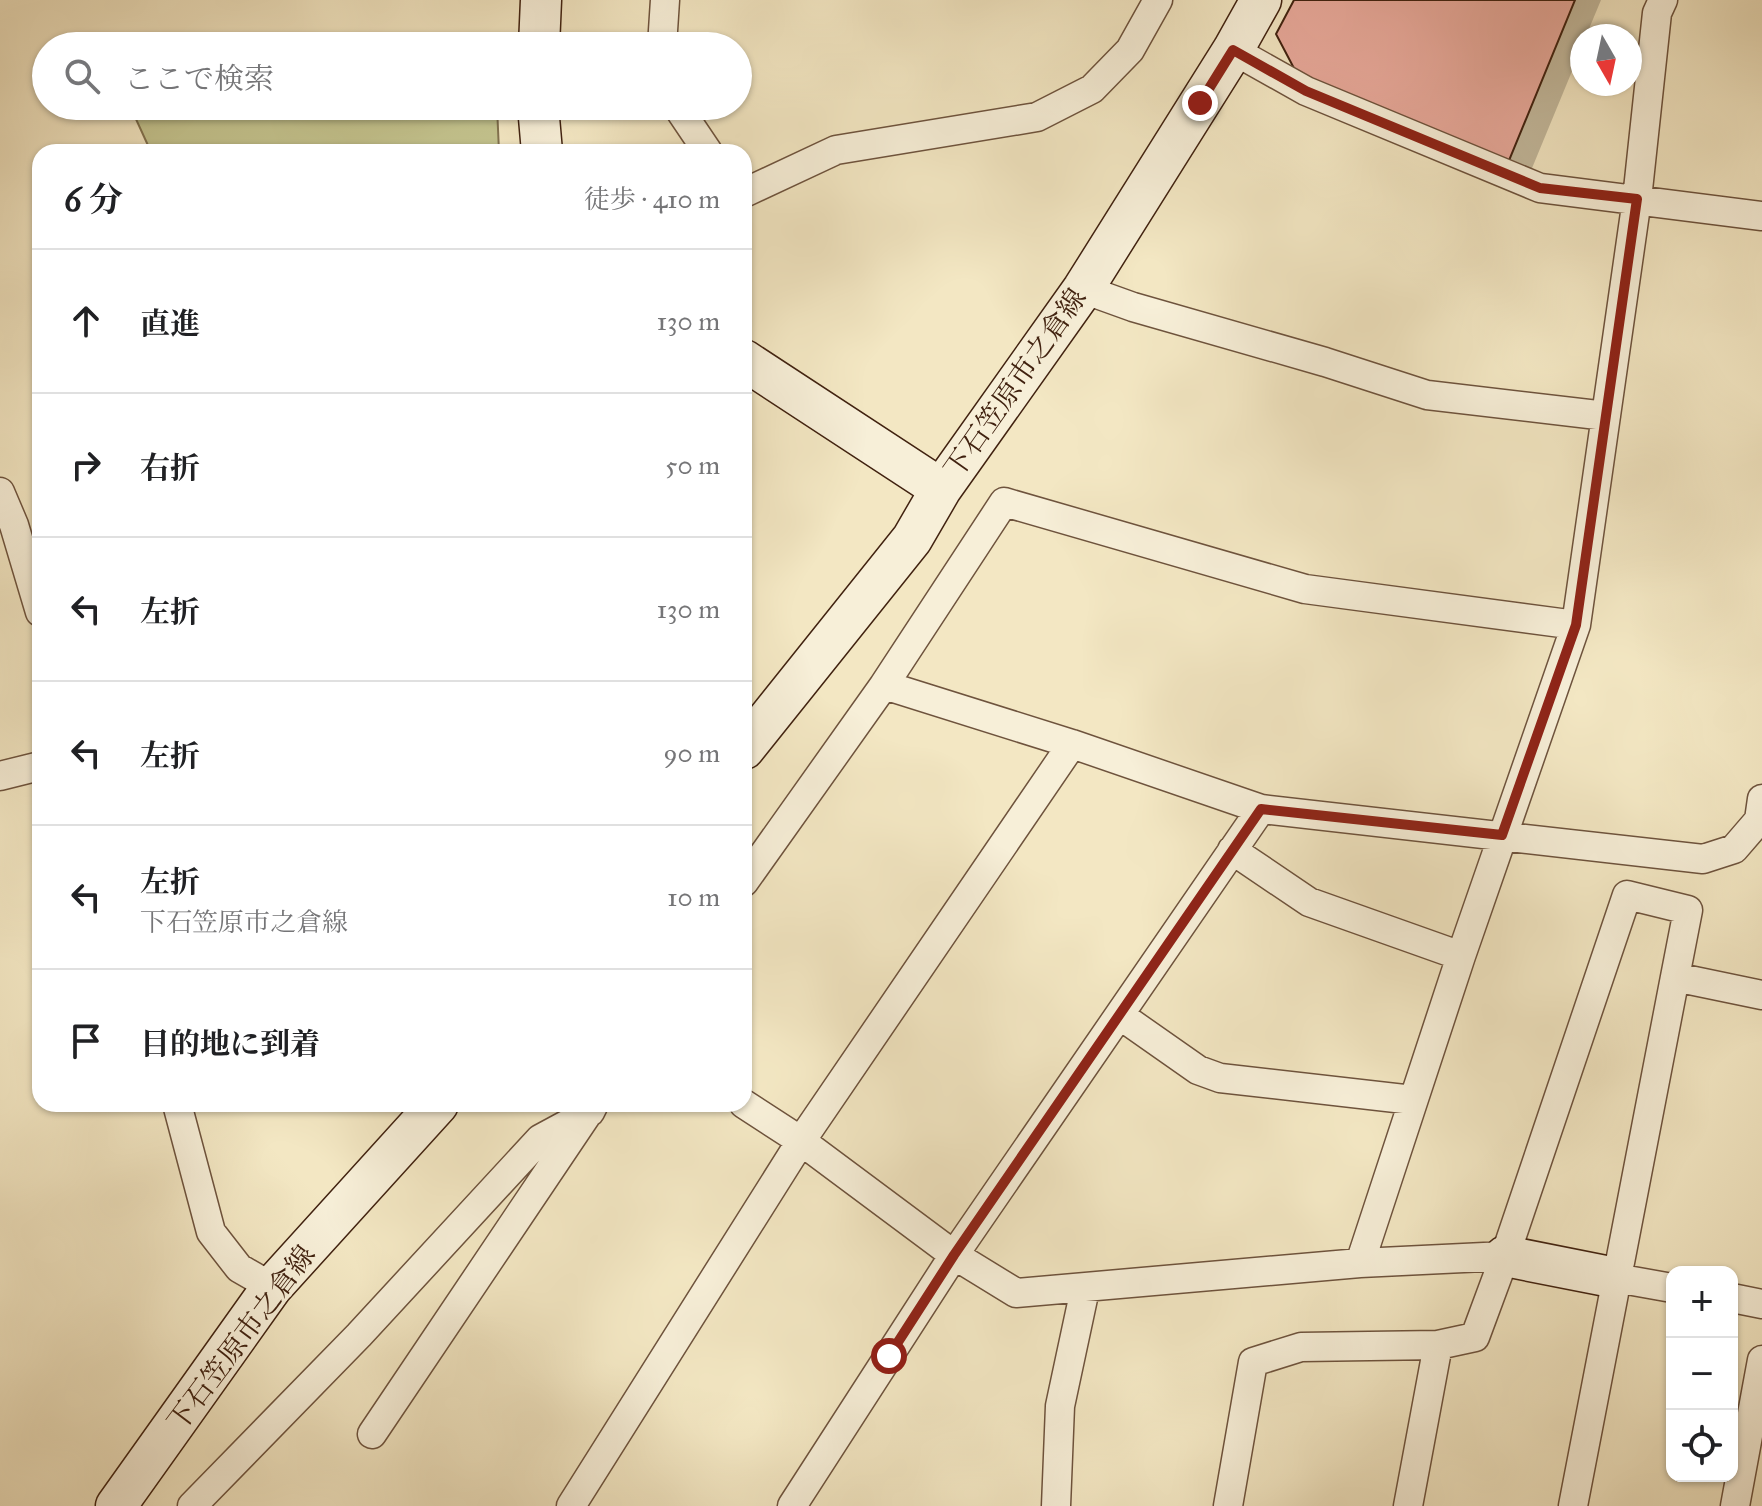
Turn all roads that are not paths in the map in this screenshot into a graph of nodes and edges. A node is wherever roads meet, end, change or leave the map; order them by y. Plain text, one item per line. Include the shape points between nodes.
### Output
1 (541, 0) edge
2 (665, 0) edge
3 (1158, 0) edge
4 (1261, 0) edge
5 (1663, 0) edge
6 (540, 32) edge
7 (663, 32) edge
8 (1233, 50) junction
9 (539, 120) edge
10 (686, 120) edge
11 (541, 144) edge
12 (703, 144) edge
13 (752, 189) edge
14 (1637, 199) junction
15 (1762, 216) edge
16 (1083, 289) junction
17 (752, 365) edge
18 (1606, 416) junction
19 (941, 489) junction
20 (0, 492) edge
21 (32, 585) edge
22 (1576, 625) junction
23 (884, 685) junction
24 (752, 739) edge
25 (1072, 744) junction
26 (32, 768) edge
27 (0, 776) edge
28 (1261, 809) junction
29 (1761, 813) edge
30 (1502, 835) junction
31 (1232, 850) junction
32 (752, 871) edge
33 (1461, 956) junction
34 (1675, 977) junction
35 (1762, 995) edge
36 (1121, 1016) junction
37 (1413, 1100) junction
38 (752, 1109) edge
39 (179, 1112) edge
40 (431, 1112) edge
41 (585, 1112) edge
42 (589, 1112) edge
43 (801, 1141) junction
44 (954, 1255) junction
45 (1505, 1256) junction
46 (1360, 1263) junction
47 (1616, 1278) junction
48 (272, 1287) junction
49 (1666, 1287) edge
50 (1085, 1289) junction
51 (1738, 1299) edge
52 (1762, 1304) edge
53 (1438, 1345) junction
54 (1762, 1360) edge
55 (372, 1434) dead end
56 (116, 1506) edge
57 (192, 1506) edge
58 (571, 1506) edge
59 (792, 1506) edge
60 (1056, 1506) edge
61 (1228, 1506) edge
62 (1408, 1506) edge
63 (1573, 1506) edge
64 (1735, 1506) edge

1 - 6 main road
2 - 7 street
3 - 13 street via 1130,50 1092,89 1037,117 836,150
4 - 8 main road, 下石笠原市之倉線
5 - 14 street via 1657,13
8 - 14 street via 1306,91 1540,188
8 - 16 main road, 下石笠原市之倉線
9 - 11 main road
10 - 12 street
14 - 15 street
14 - 18 street
16 - 18 street via 1427,395
16 - 19 main road, 下石笠原市之倉線
17 - 19 main road
18 - 22 street
19 - 24 main road, 下石笠原市之倉線 via 912,539
20 - 21 street
22 - 23 street via 1305,589 1004,502
22 - 30 street
23 - 25 street
23 - 32 street
25 - 28 street
25 - 43 street
26 - 27 street
28 - 30 street
28 - 31 street
29 - 30 street via 1734,849 1703,859
30 - 33 street
31 - 33 street via 1309,902
31 - 36 street
33 - 37 street
34 - 35 street
34 - 45 street via 1688,910 1627,895
34 - 47 street
36 - 37 street via 1198,1070 1220,1078
36 - 44 street
37 - 46 street
38 - 43 street
39 - 48 street via 211,1232 239,1268
40 - 48 main road, 下石笠原市之倉線
41 - 57 street via 540,1139
42 - 55 street
43 - 44 street
43 - 58 street
44 - 50 street via 1016,1293
44 - 59 street
45 - 46 street
45 - 47 main road
45 - 53 street via 1475,1337
46 - 50 street
47 - 49 street
47 - 63 street
48 - 56 main road, 下石笠原市之倉線
50 - 60 street via 1060,1406
51 - 52 street
53 - 61 street via 1301,1347 1253,1362
53 - 62 street
54 - 64 street

